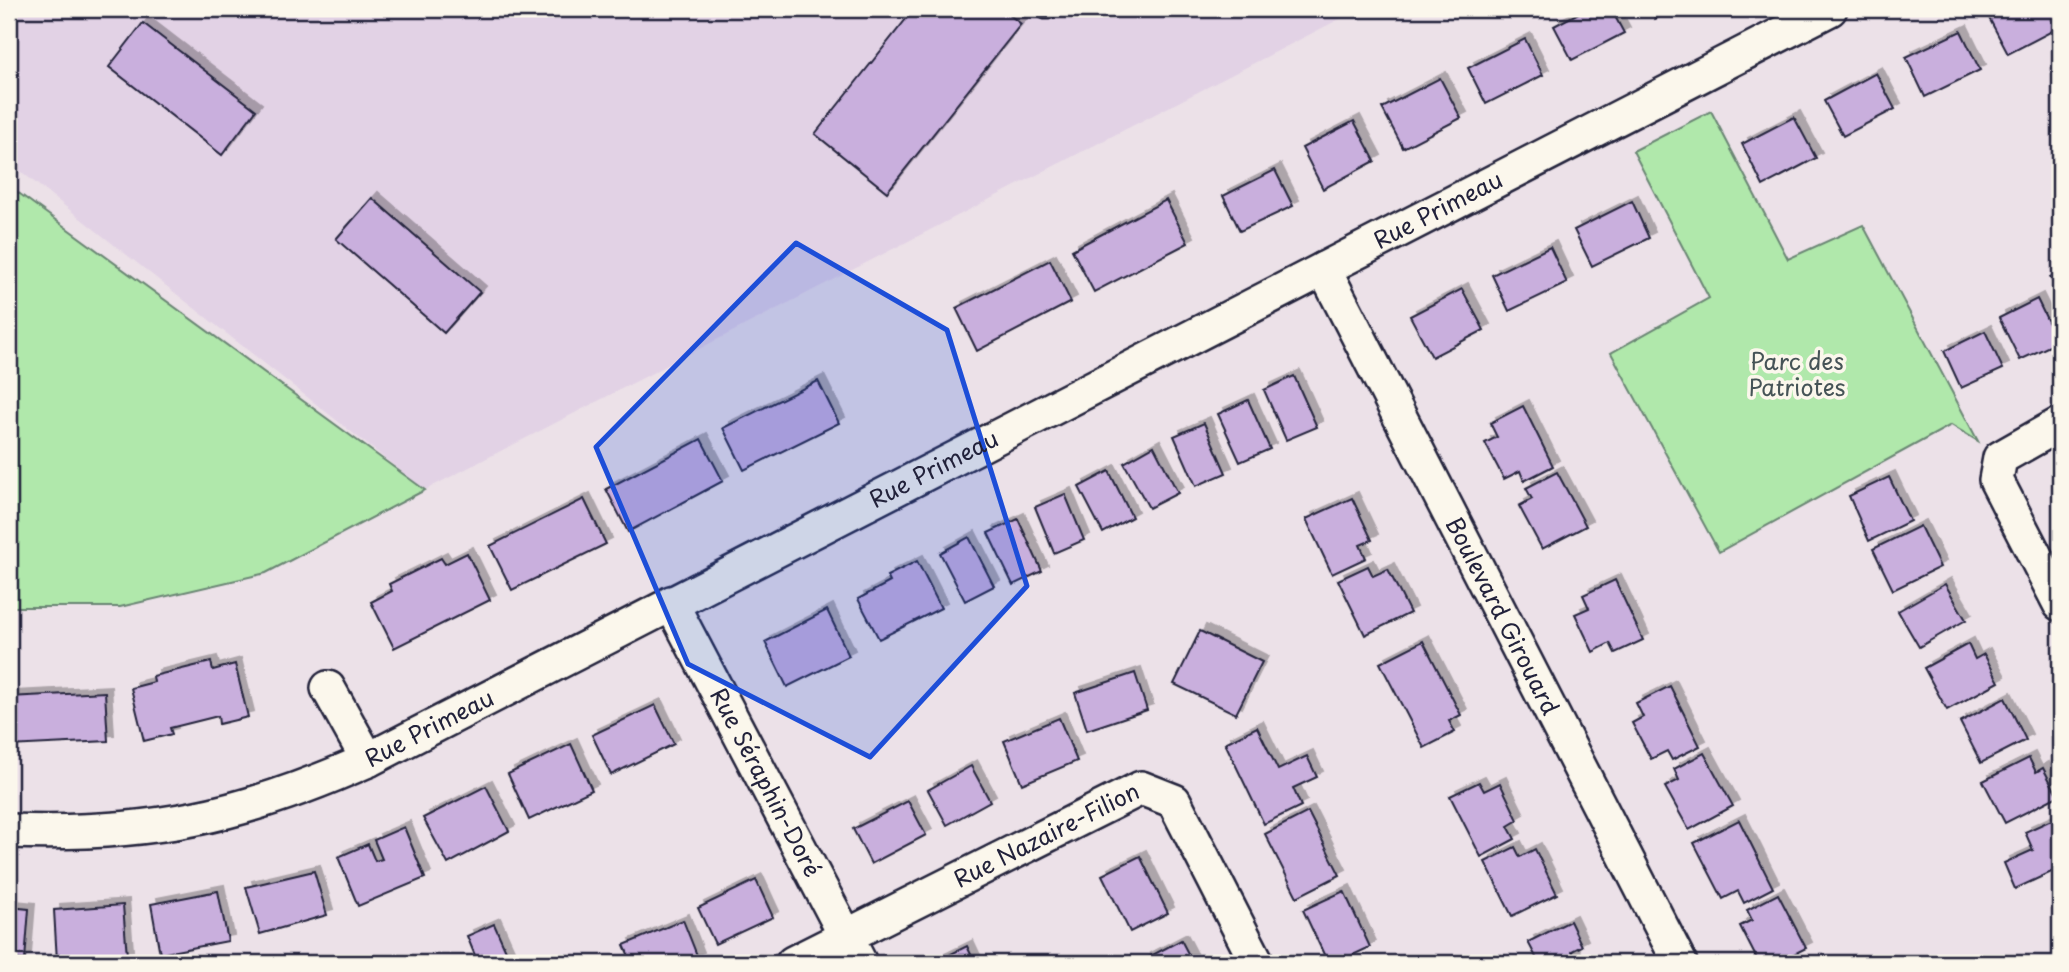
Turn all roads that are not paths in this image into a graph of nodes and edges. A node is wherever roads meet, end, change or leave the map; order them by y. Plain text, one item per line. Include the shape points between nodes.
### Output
1 (1830, 9) edge
2 (1324, 269) junction
3 (2060, 424) edge
4 (671, 603) junction
5 (2060, 604) edge
6 (328, 688) dead end
7 (368, 760) junction
8 (9, 831) edge
9 (853, 950) edge
10 (793, 963) edge
11 (1257, 963) edge
12 (1680, 963) edge

1 - 2 street, Rue Primeau
2 - 4 street, Rue Primeau
2 - 12 street, Boulevard Girouard
3 - 5 street via 2000,458 1996,481
4 - 7 street, Rue Primeau
4 - 9 street, Rue Séraphin-Doré
6 - 7 street
7 - 8 street, Rue Primeau via 303,789 197,819 125,831
9 - 10 street, Rue Nazaire-Filion
9 - 11 street, Rue Nazaire-Filion via 1141,788 1174,802

